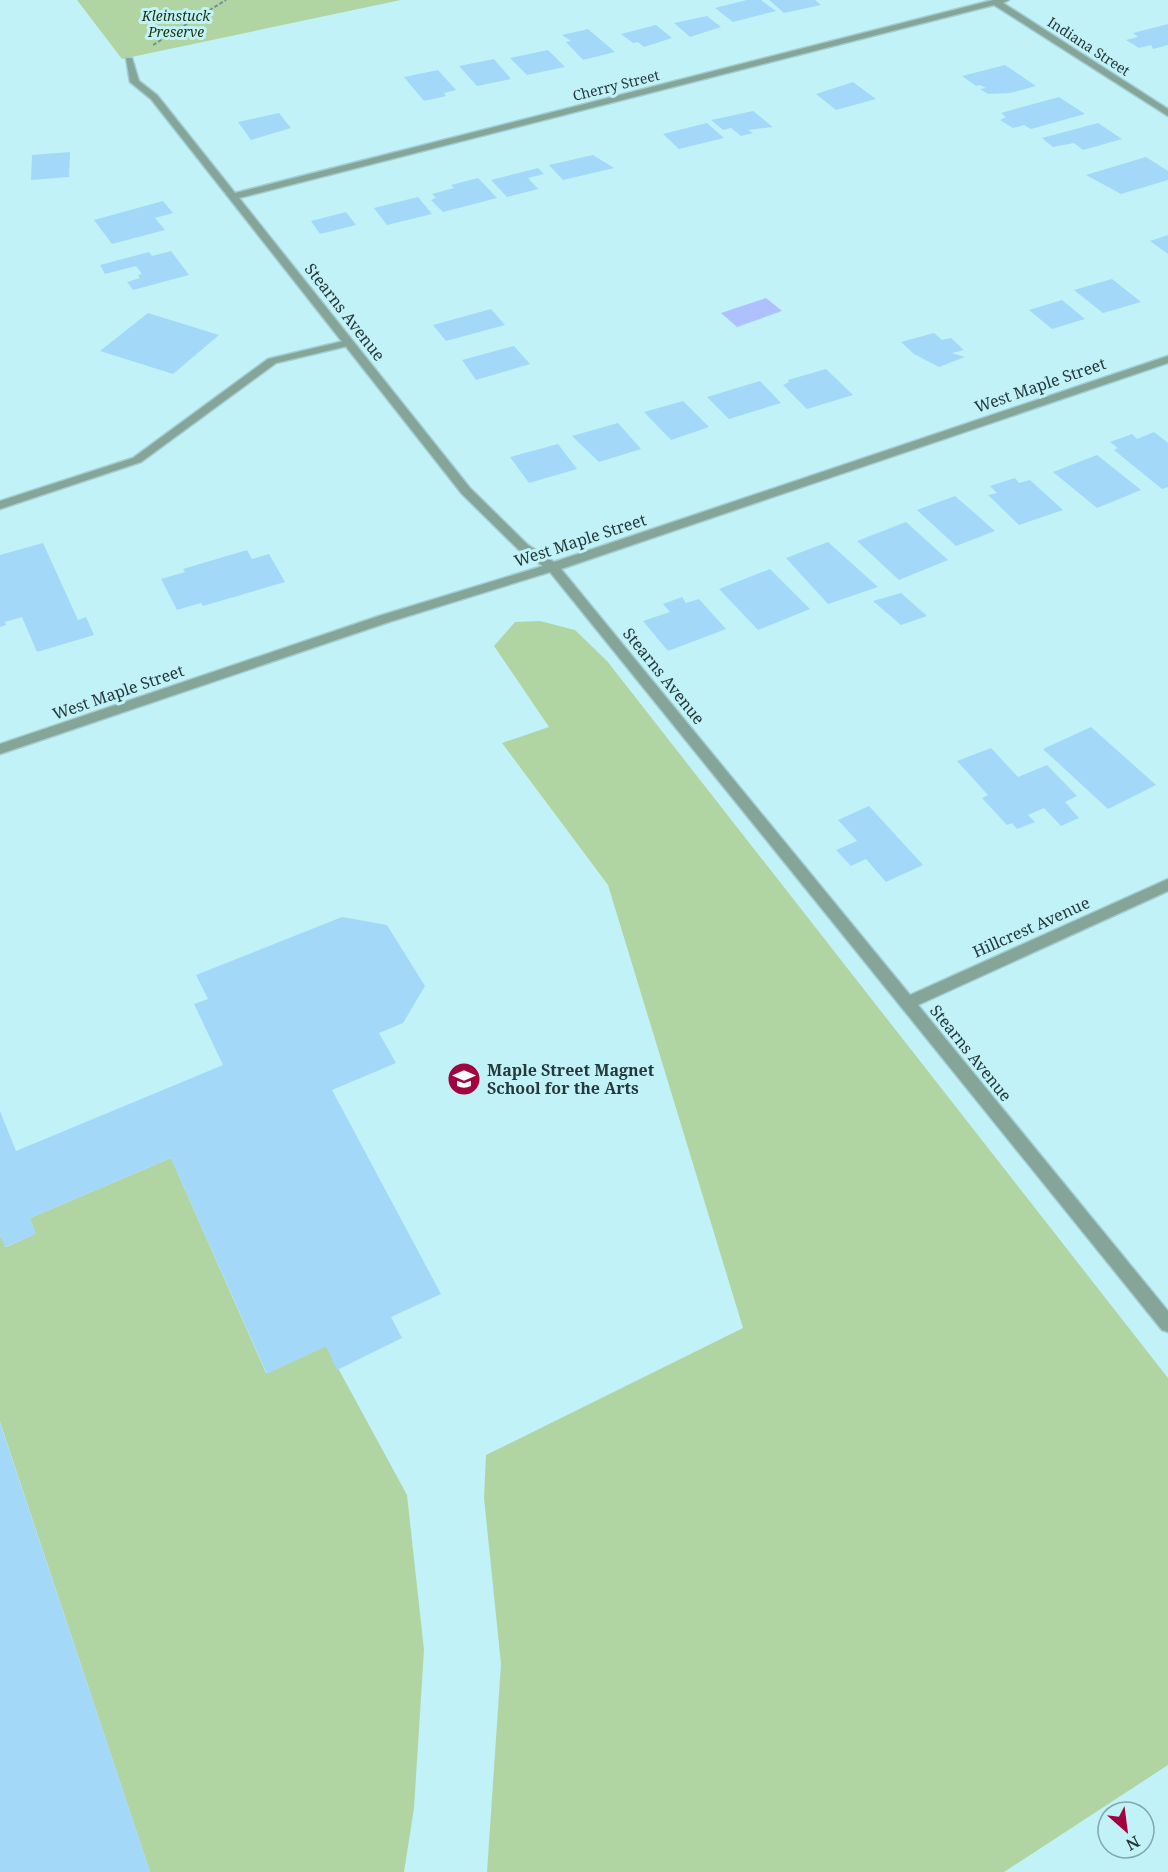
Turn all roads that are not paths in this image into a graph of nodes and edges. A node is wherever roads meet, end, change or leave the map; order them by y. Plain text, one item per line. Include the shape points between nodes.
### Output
1 (1000, 1) edge
2 (129, 60) road end
3 (1168, 113) edge
4 (233, 196) junction
5 (348, 343) junction
6 (1168, 359) edge
7 (0, 506) edge
8 (553, 567) junction
9 (0, 749) edge
10 (1168, 885) edge
11 (909, 1002) junction
12 (1168, 1324) edge

1 - 3 street, Indiana Street
1 - 4 street, Cherry Street
2 - 4 street, Stearns Avenue via 135,82 154,97
4 - 5 street, Stearns Avenue
5 - 7 street via 272,361 137,460
5 - 8 street, Stearns Avenue via 466,491 524,549
6 - 8 street, West Maple Street
8 - 9 street, West Maple Street via 384,619
8 - 11 street, Stearns Avenue
10 - 11 street, Hillcrest Avenue
11 - 12 street, Stearns Avenue

